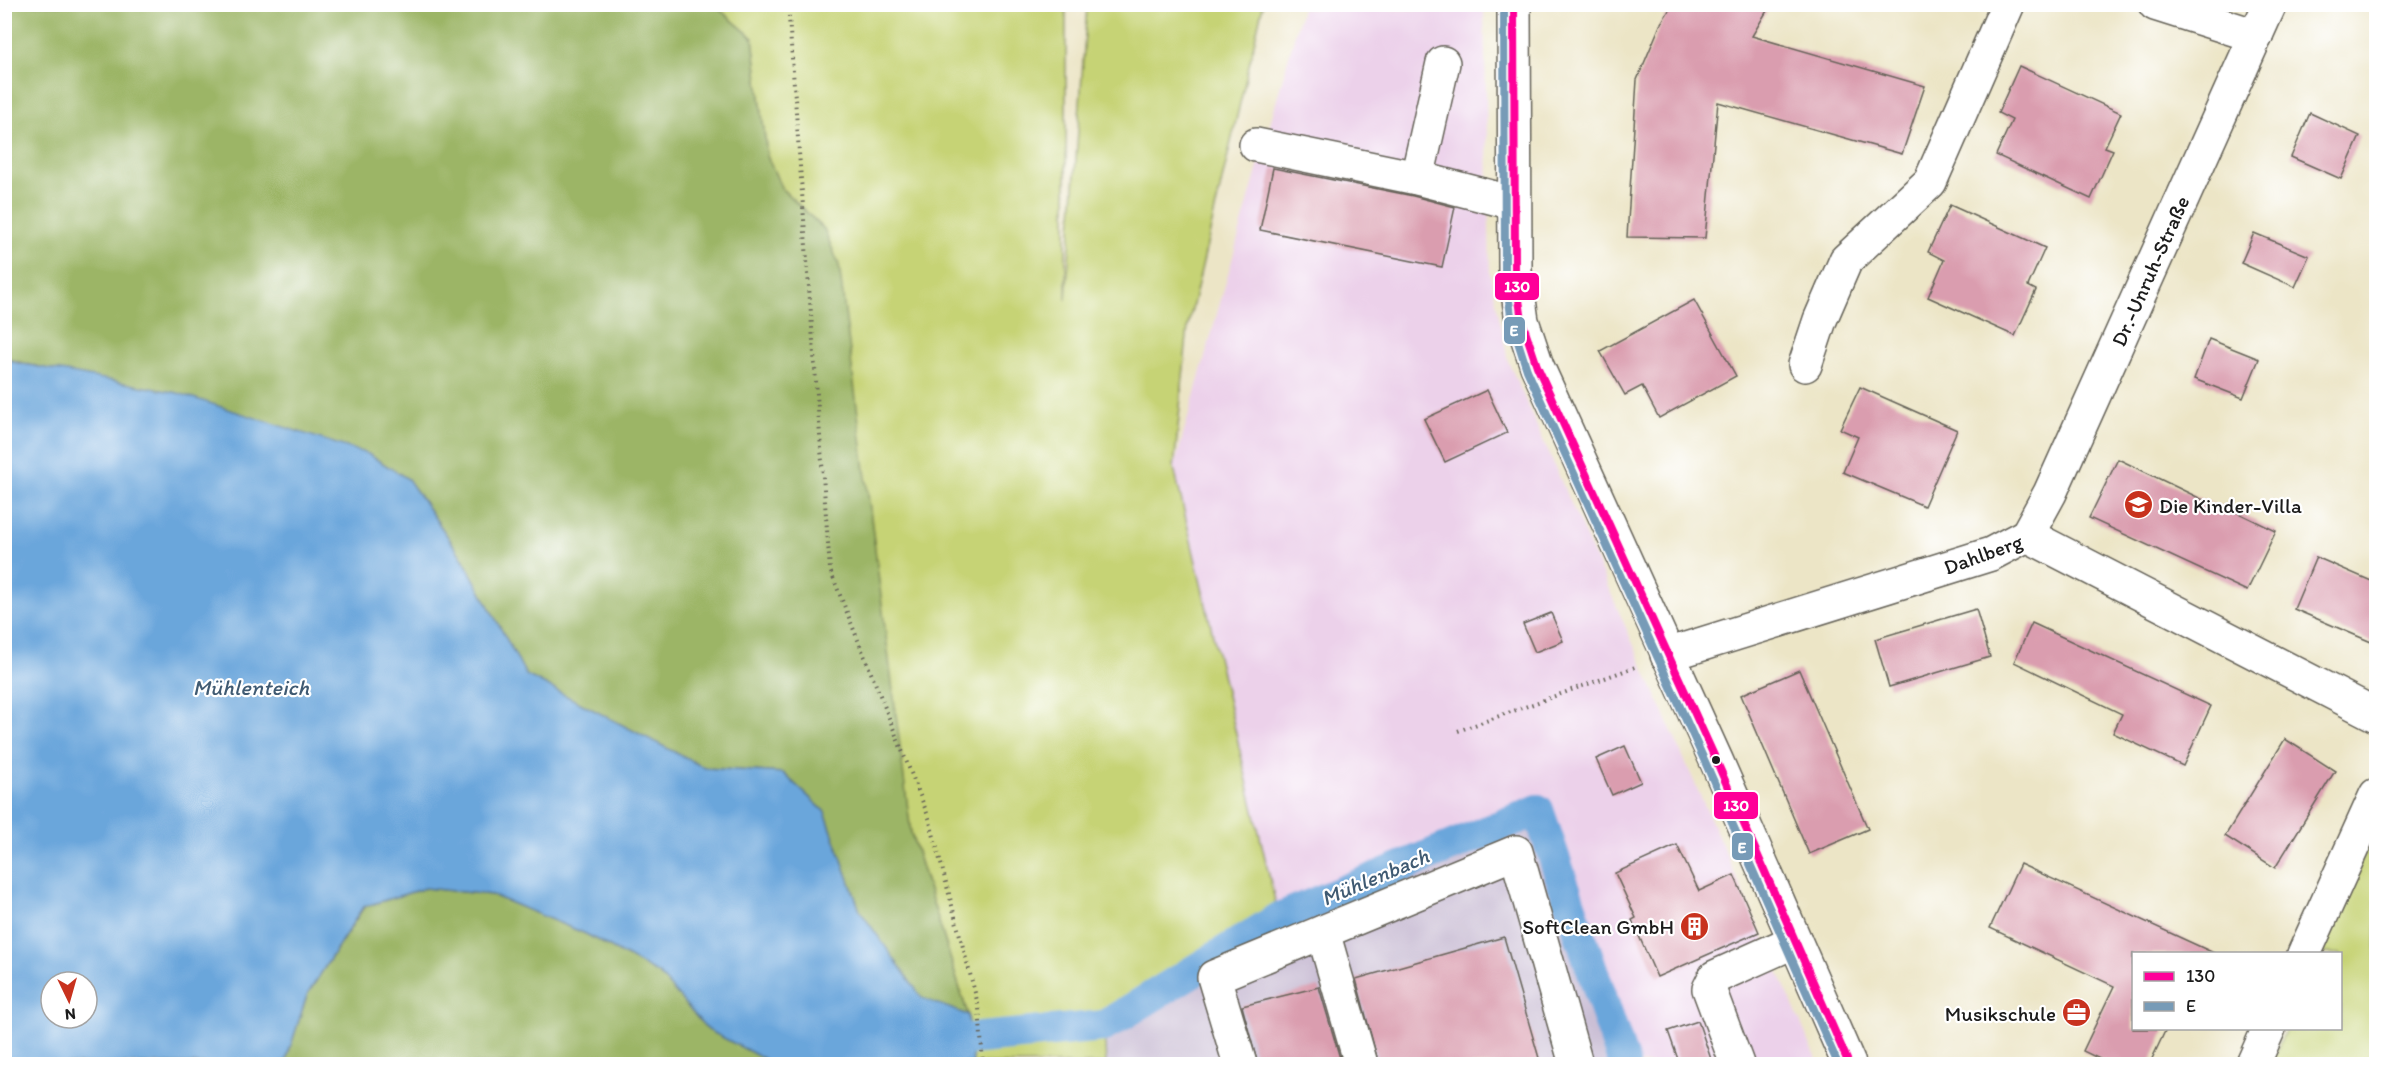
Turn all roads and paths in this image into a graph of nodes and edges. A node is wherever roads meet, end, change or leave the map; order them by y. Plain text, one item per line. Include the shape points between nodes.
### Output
1 (788, 4) edge
2 (1514, 4) edge
3 (2008, 4) edge
4 (2156, 4) edge
5 (2270, 4) edge
6 (2256, 36) junction
7 (1443, 63) dead end
8 (1256, 145) dead end
9 (1417, 178) junction
10 (1514, 203) junction
11 (1805, 365) dead end
12 (2027, 535) junction
13 (1667, 655) junction
14 (2376, 715) edge
15 (1458, 731) dead end
16 (2376, 795) edge
17 (1323, 932) junction
18 (1795, 941) junction
19 (2305, 952) edge
20 (2269, 1030) edge
21 (983, 1065) edge
22 (1240, 1065) edge
23 (1361, 1065) edge
24 (1576, 1065) edge
25 (1737, 1065) edge
26 (1849, 1065) edge
27 (2253, 1065) edge

1 - 21 path via 830,570 929,818 979,1008
2 - 10 street
3 - 11 street via 1930,182 1846,260
4 - 6 street
5 - 6 street, Dr.-Unruh-Straße
6 - 12 street, Dr.-Unruh-Straße via 2050,493
7 - 9 street
8 - 9 street
9 - 10 street
10 - 13 street via 1515,271 1522,321 1537,366
12 - 13 street, Dahlberg via 1991,554
12 - 14 street, Dahlberg
13 - 15 path
13 - 18 street
16 - 19 street
17 - 22 street via 1214,977
17 - 23 street
17 - 24 street via 1516,852
18 - 25 street via 1715,977 1709,989
18 - 26 street
20 - 27 street

